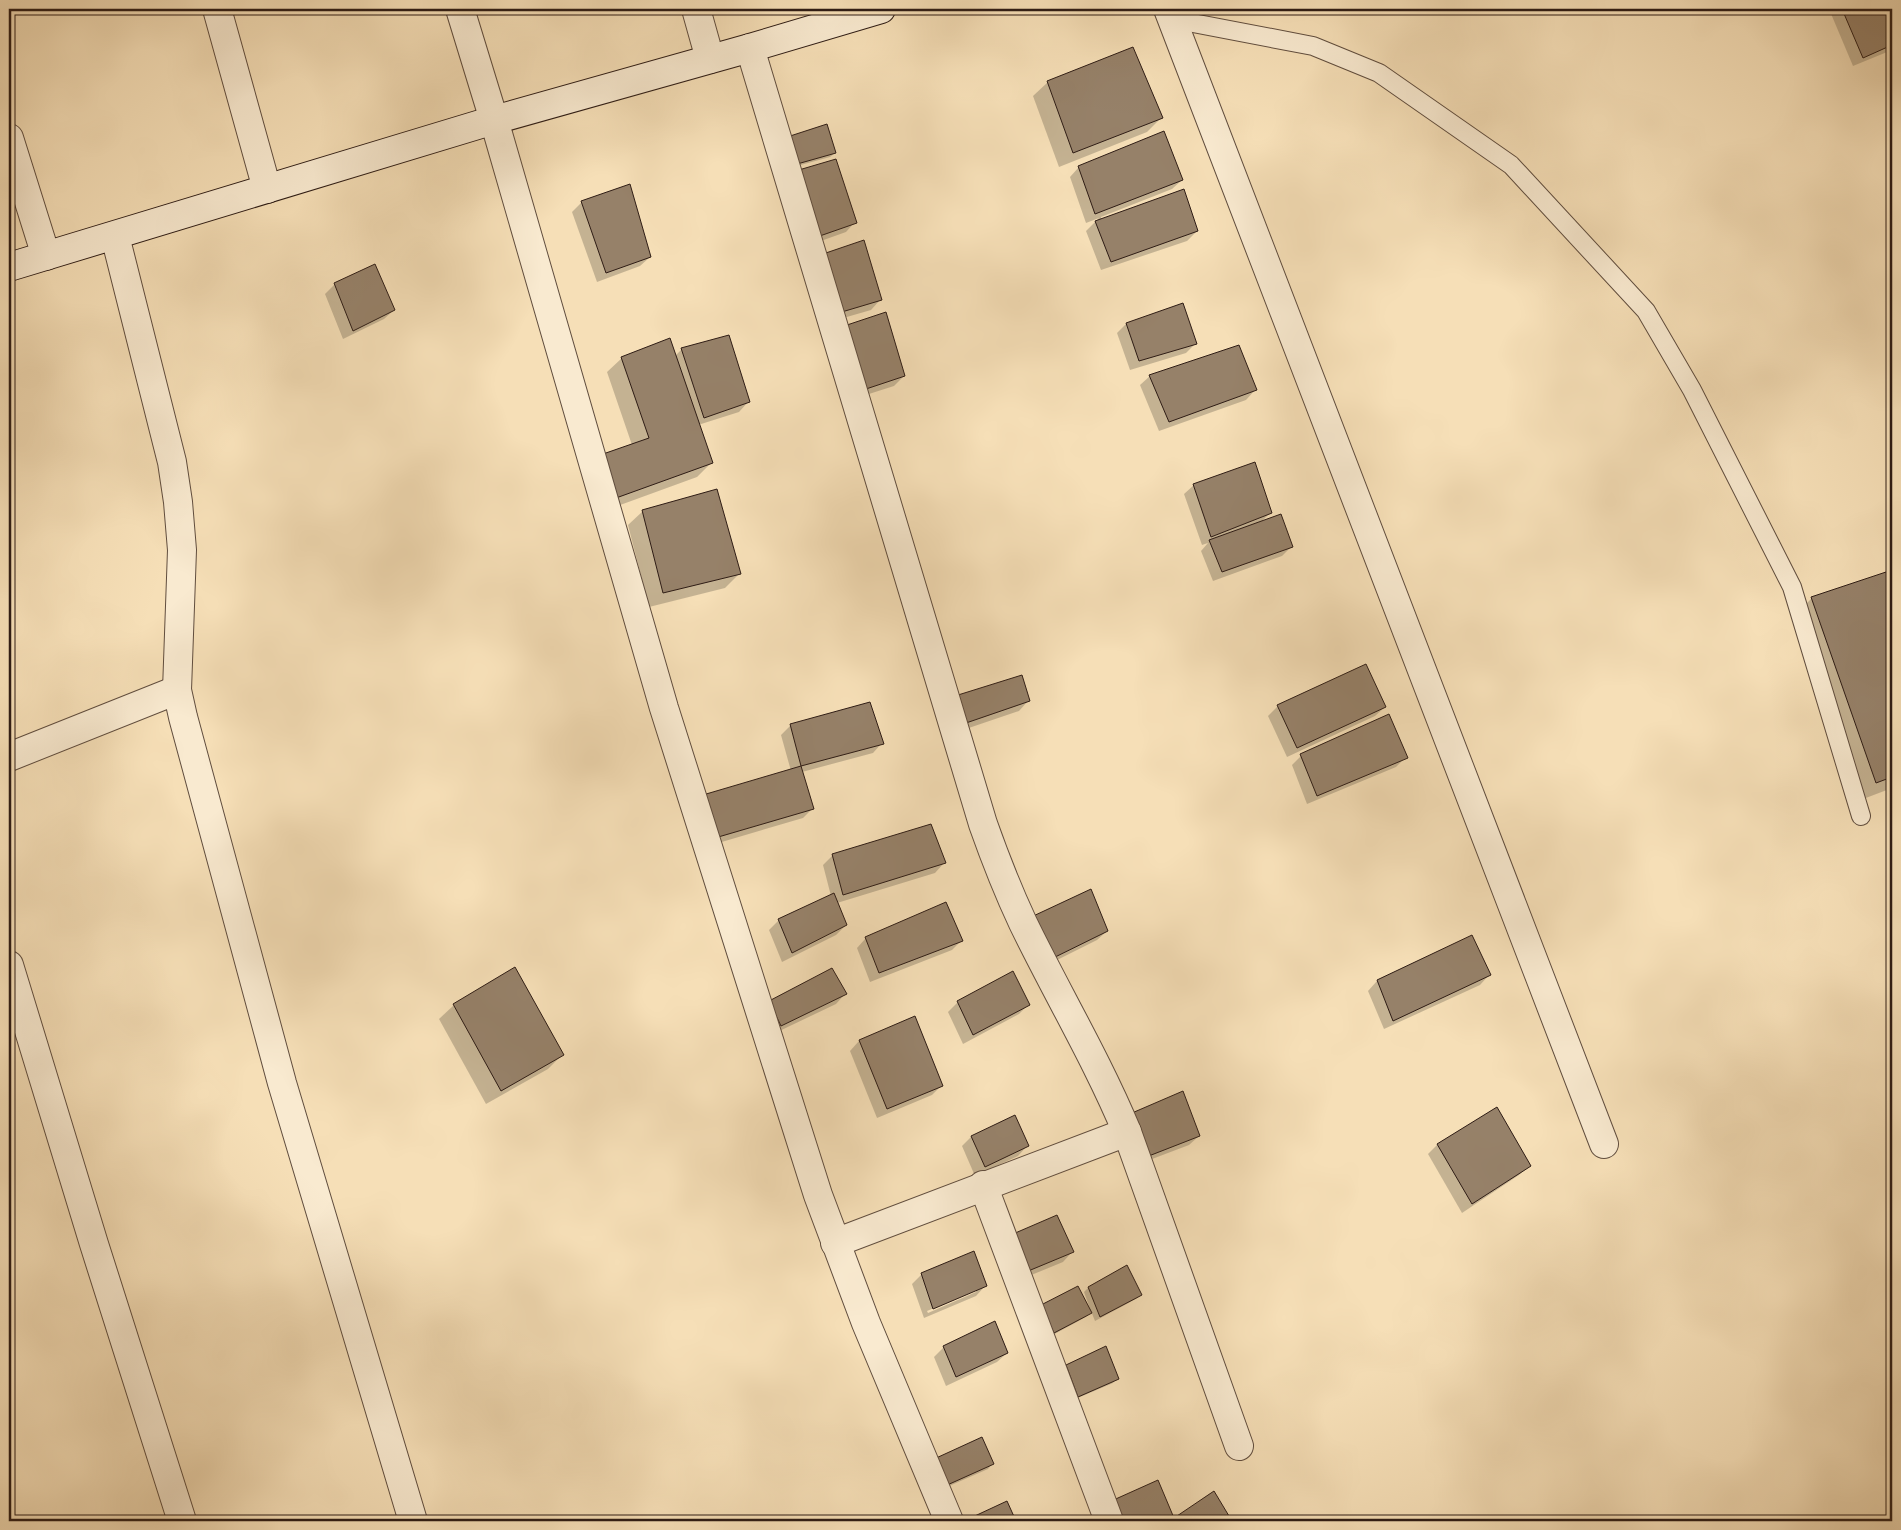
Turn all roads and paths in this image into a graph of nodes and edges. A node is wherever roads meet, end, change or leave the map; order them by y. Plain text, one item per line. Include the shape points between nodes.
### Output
1 (217, 9) edge
2 (460, 9) edge
3 (696, 9) edge
4 (881, 9) edge
5 (1170, 14) edge
6 (750, 48) junction
7 (710, 59) junction
8 (494, 120) junction
9 (9, 138) edge
10 (267, 189) junction
11 (115, 236) junction
12 (46, 256) junction
13 (9, 267) edge
14 (177, 690) junction
15 (9, 757) edge
16 (1861, 816) dead end
17 (9, 964) edge
18 (1127, 1132) junction
19 (1604, 1144) dead end
20 (983, 1185) junction
21 (835, 1242) junction
22 (1239, 1446) dead end
23 (942, 1519) edge
24 (182, 1521) edge
25 (412, 1521) edge
26 (1109, 1521) edge

1 - 10 street
2 - 8 street
3 - 7 street
4 - 6 street
5 - 16 lane via 1313,46 1379,73 1511,165 1646,311 1692,390 1792,587
5 - 19 street
6 - 7 street
6 - 18 street via 986,833 1023,922 1111,1093
7 - 8 street
8 - 10 street
8 - 21 street via 664,708
9 - 12 street
10 - 11 street
11 - 12 street
11 - 14 street via 172,462 178,502 182,550
12 - 13 street
14 - 15 street
14 - 25 street via 282,1083
17 - 24 street
18 - 20 street
18 - 22 street
20 - 21 street
20 - 26 street
21 - 23 street

